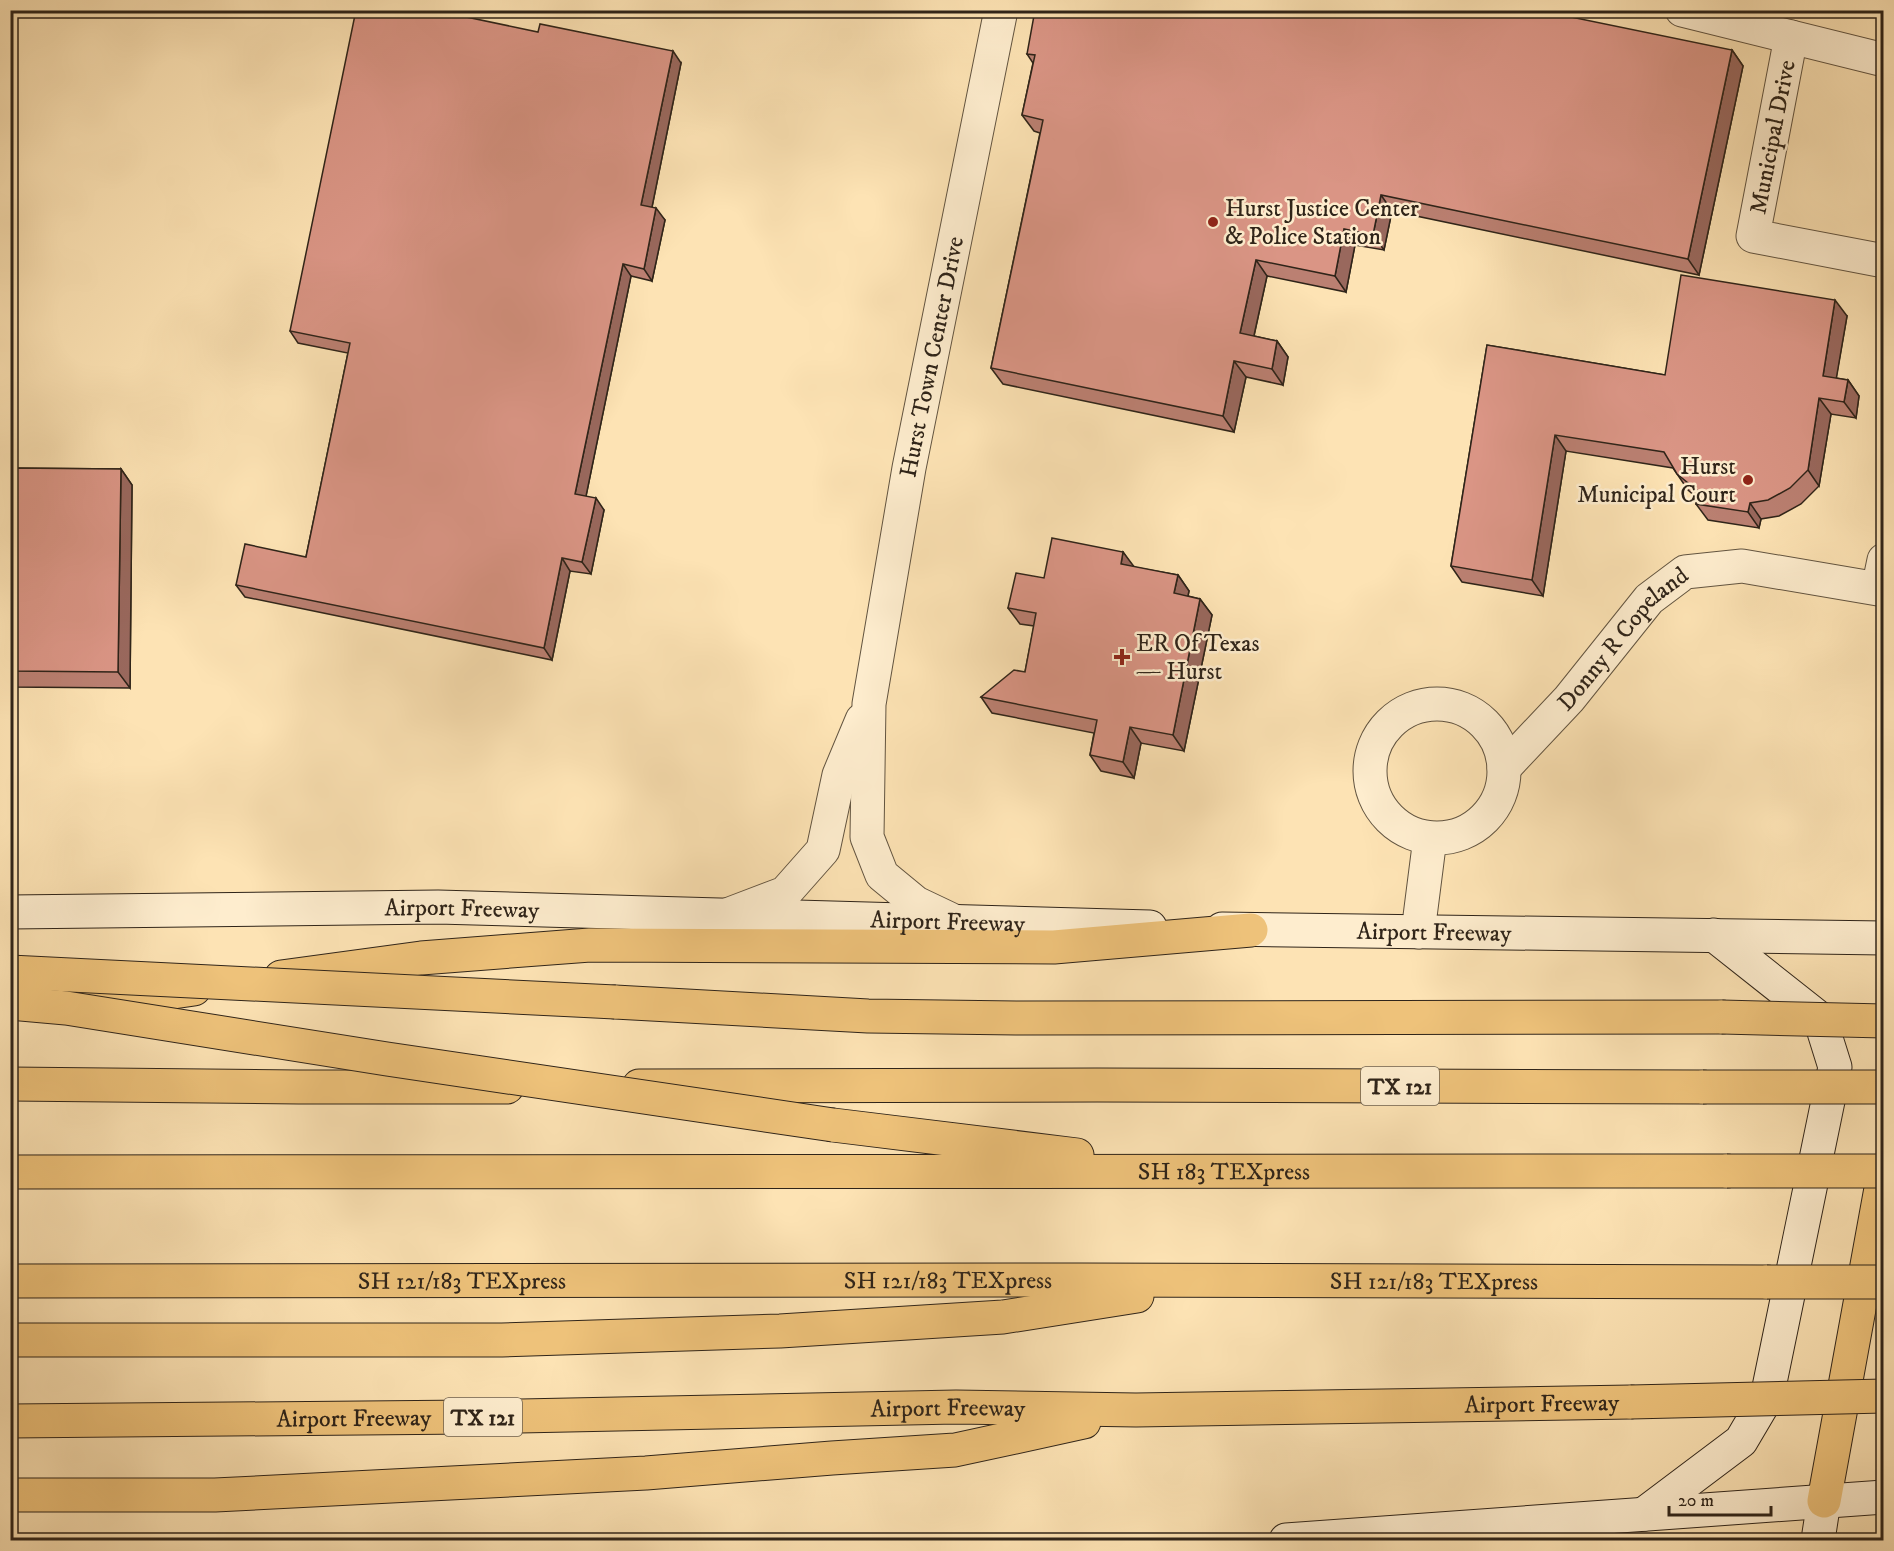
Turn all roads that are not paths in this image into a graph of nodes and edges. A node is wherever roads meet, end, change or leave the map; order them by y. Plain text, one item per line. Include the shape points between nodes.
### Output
1 (1000, 10) edge
2 (1682, 10) edge
3 (1791, 37) junction
4 (1884, 60) edge
5 (1884, 261) edge
6 (1884, 560) edge
7 (869, 705) junction
8 (1504, 768) junction
9 (1430, 838) junction
10 (10, 912) edge
11 (728, 915) junction
12 (956, 922) junction
13 (1251, 930) junction
14 (1419, 933) junction
15 (1714, 935) junction
16 (1884, 938) edge
17 (10, 972) edge
18 (10, 1002) edge
19 (10, 1015) edge
20 (1884, 1021) edge
21 (10, 1084) edge
22 (1884, 1087) edge
23 (1884, 1171) edge
24 (10, 1172) edge
25 (1225, 1172) junction
26 (10, 1281) edge
27 (1236, 1281) junction
28 (1884, 1282) edge
29 (10, 1340) edge
30 (1884, 1396) edge
31 (1136, 1410) junction
32 (10, 1421) edge
33 (10, 1495) edge
34 (1884, 1497) edge
35 (1824, 1501) junction
36 (1644, 1514) junction
37 (1516, 1524) junction
38 (1286, 1540) edge
39 (1608, 1540) edge
40 (1818, 1540) edge

1 - 7 main road, Hurst Town Center Drive via 909,468
2 - 3 main road
3 - 4 main road
3 - 5 main road, Municipal Drive via 1753,236
6 - 8 main road, Donny R Copeland via 1878,590 1742,566 1685,572 1649,599 1569,699
7 - 11 main road, Hurst Town Center Drive via 839,775 823,850 785,893
7 - 12 main road, Hurst Town Center Drive via 867,837 882,875 916,903
8 - 9 main road via 1502,791 1491,812 1474,827 1453,837
8 - 9 main road via 1499,746 1488,728 1470,714 1450,706 1427,705 1406,712 1390,724 1378,739 1371,758 1374,795 1396,824
9 - 14 main road
10 - 11 main road, Airport Freeway via 438,907
11 - 12 main road, Airport Freeway
12 - 13 main road, Airport Freeway
13 - 14 main road, Airport Freeway
13 - 19 main road via 1053,947 590,945 421,958
14 - 15 main road, Airport Freeway
15 - 16 main road, Airport Freeway
15 - 36 main road via 1820,1019 1835,1067 1767,1397 1741,1441
17 - 20 main road, bridge via 868,1016 1722,1017
18 - 25 main road, bridge via 832,1125
21 - 22 main road, TX 121, bridge
23 - 25 main road, SH 183 TEXpress, bridge
23 - 35 main road
24 - 25 main road, SH 183 TEXpress
26 - 27 main road, SH 121/183 TEXpress
27 - 28 main road, SH 121/183 TEXpress, bridge
27 - 29 main road via 1003,1317 780,1331 502,1340
30 - 31 main road, Airport Freeway / TX 121, bridge
31 - 32 main road, Airport Freeway / TX 121 via 956,1407
31 - 33 main road via 955,1450 420,1486 215,1495
34 - 35 main road
35 - 36 main road
35 - 40 main road
36 - 37 main road
37 - 38 main road
37 - 39 main road

